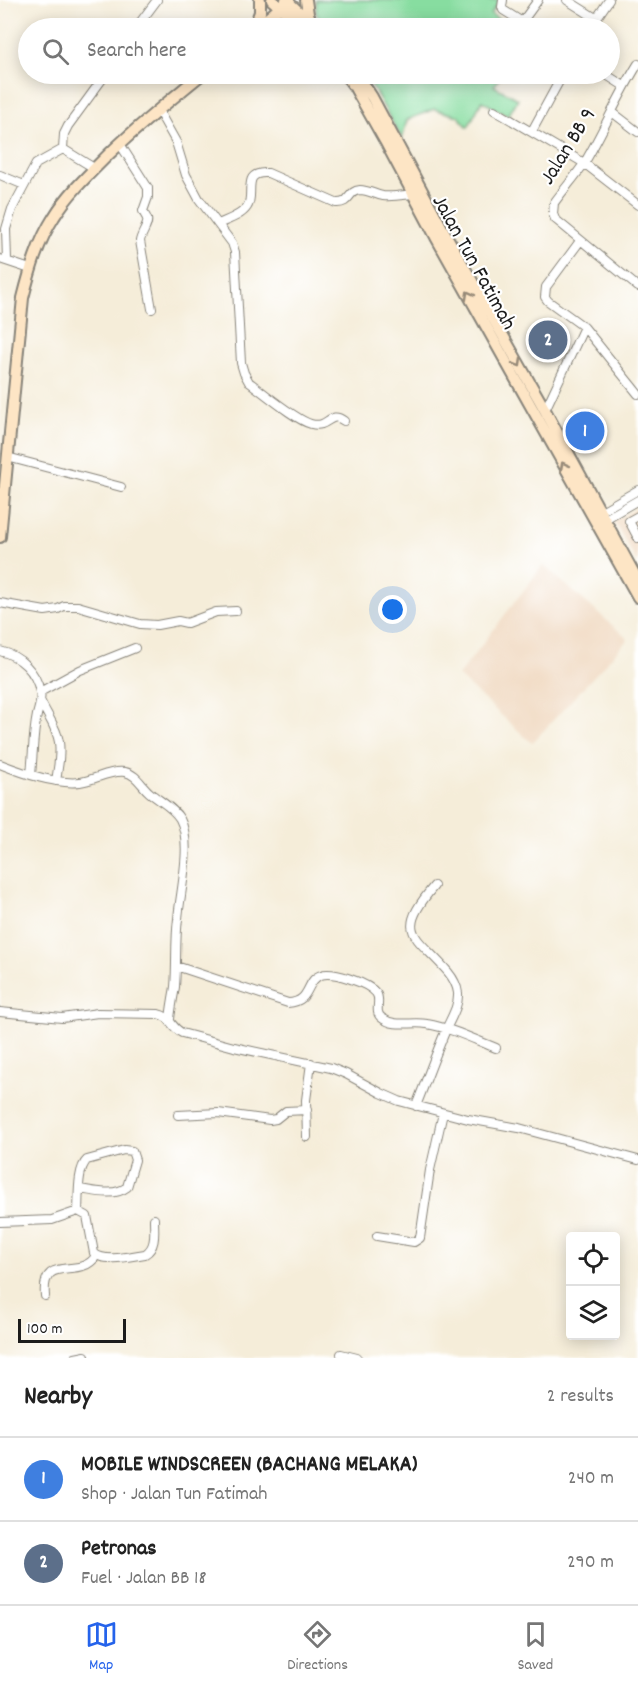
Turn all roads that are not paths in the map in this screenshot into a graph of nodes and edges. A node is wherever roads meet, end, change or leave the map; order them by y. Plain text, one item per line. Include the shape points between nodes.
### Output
1 (157, 0) edge
2 (260, 0) edge
3 (272, 0) edge
4 (306, 0) edge
5 (503, 0) edge
6 (538, 0) edge
7 (567, 0) edge
8 (609, 0) edge
9 (286, 2) edge
10 (144, 18) edge
11 (259, 18) edge
12 (268, 18) edge
13 (296, 18) edge
14 (305, 18) edge
15 (311, 18) edge
16 (516, 18) edge
17 (525, 18) edge
18 (595, 18) edge
19 (598, 18) edge
20 (638, 64) edge
21 (620, 83) edge
22 (99, 84) edge
23 (190, 84) edge
24 (351, 84) edge
25 (364, 84) edge
26 (558, 84) edge
27 (624, 86) junction
28 (158, 110) junction
29 (494, 110) dead end
30 (612, 112) junction
31 (532, 131) junction
32 (638, 132) edge
33 (120, 144) junction
34 (63, 149) junction
35 (584, 163) junction
36 (94, 168) junction
37 (0, 175) edge
38 (24, 185) junction
39 (413, 194) junction
40 (638, 205) edge
41 (218, 224) junction
42 (580, 241) junction
43 (3, 260) edge
44 (30, 269) junction
45 (638, 287) edge
46 (152, 309) dead end
47 (584, 327) junction
48 (637, 391) edge
49 (545, 410) junction
50 (344, 421) dead end
51 (5, 430) edge
52 (7, 458) junction
53 (121, 487) dead end
54 (638, 490) edge
55 (2, 497) edge
56 (638, 500) edge
57 (638, 516) edge
58 (598, 518) junction
59 (0, 537) edge
60 (638, 538) edge
61 (638, 581) edge
62 (638, 597) edge
63 (0, 603) edge
64 (236, 611) dead end
65 (135, 648) dead end
66 (0, 651) edge
67 (40, 692) junction
68 (41, 702) junction
69 (0, 765) edge
70 (31, 775) junction
71 (56, 781) junction
72 (434, 886) dead end
73 (176, 966) junction
74 (0, 1012) edge
75 (170, 1019) junction
76 (446, 1028) junction
77 (496, 1048) dead end
78 (311, 1063) junction
79 (416, 1106) junction
80 (307, 1110) junction
81 (443, 1113) junction
82 (178, 1115) dead end
83 (307, 1137) dead end
84 (638, 1160) edge
85 (80, 1189) junction
86 (78, 1211) junction
87 (154, 1219) dead end
88 (0, 1222) edge
89 (377, 1236) dead end
90 (96, 1256) junction
91 (45, 1296) dead end
92 (341, 1354) dead end
93 (85, 1356) dead end
94 (75, 1358) edge
95 (357, 1358) edge

1 - 10 street
2 - 11 main road
3 - 9 main road
4 - 15 main road
5 - 16 street via 503,10
6 - 17 street
7 - 18 street
8 - 19 street
9 - 12 main road
9 - 13 main road
9 - 14 main road
20 - 27 street, Jalan BB 9
21 - 27 street
22 - 34 street via 68,126
23 - 28 main road
24 - 39 main road, Jalan Tun Fatimah
25 -> 49 main road, Jalan Tun Fatimah
26 - 31 street
27 - 30 street, Jalan BB 9
28 - 33 main road
28 - 41 street via 176,142 186,175
29 - 31 street
30 - 32 street
30 - 35 street, Jalan BB 9
31 - 35 street
33 - 36 main road
33 - 46 street via 148,188 143,211 147,223 140,241
34 - 36 street
34 - 38 street via 36,164
35 - 40 street
35 - 42 street, Jalan BB 9 via 554,203 553,214
36 - 44 main road via 54,217
37 - 38 street
38 - 43 street via 8,218
39 - 41 street via 388,196 359,190 346,202 336,203 261,172 252,178 248,207
58 -> 39 main road, Jalan Tun Fatimah
41 - 50 street via 235,252 241,363 249,382 305,423 319,426 331,418
42 - 45 street
42 - 47 street via 546,287 545,297
43 - 44 street
44 - 51 main road
47 - 48 street
47 - 49 street
49 - 58 main road, Jalan Tun Fatimah
51 - 52 main road
52 - 53 street
52 - 55 main road
54 - 58 street
55 - 59 main road
56 - 58 street
57 - 60 street via 629,521
58 - 61 main road, Jalan Tun Fatimah
58 - 62 main road, Jalan Tun Fatimah
63 - 64 street via 45,611 78,606 149,626 187,623 216,612
65 - 67 street via 80,670
66 - 67 street via 29,668
67 - 68 street
68 - 70 street
68 - 71 street via 59,741
69 - 70 street
70 - 71 street
71 - 73 street via 77,783 125,772 176,812 184,832 185,856
72 - 76 street via 416,911 412,931 416,941 456,984 456,1004
73 - 75 street
73 - 76 street via 288,1004 303,999 321,975 352,979 376,993 380,1017 389,1022
74 - 75 street via 62,1018 98,1013 158,1014
75 - 78 street via 182,1033
76 - 77 street
76 - 79 street
78 - 79 street via 343,1072
78 - 80 street
79 - 81 street
80 - 82 street via 286,1111 270,1120 218,1113
80 - 83 street
81 - 84 street via 519,1128
81 - 89 street via 420,1238 414,1242
85 - 85 street via 81,1168 87,1160 132,1151 135,1160 124,1190
85 - 86 street
86 - 88 street via 52,1220
86 - 90 street via 87,1216
87 - 90 street via 150,1252
90 - 91 street via 87,1266 61,1269 47,1276
92 - 95 street
93 - 94 street

